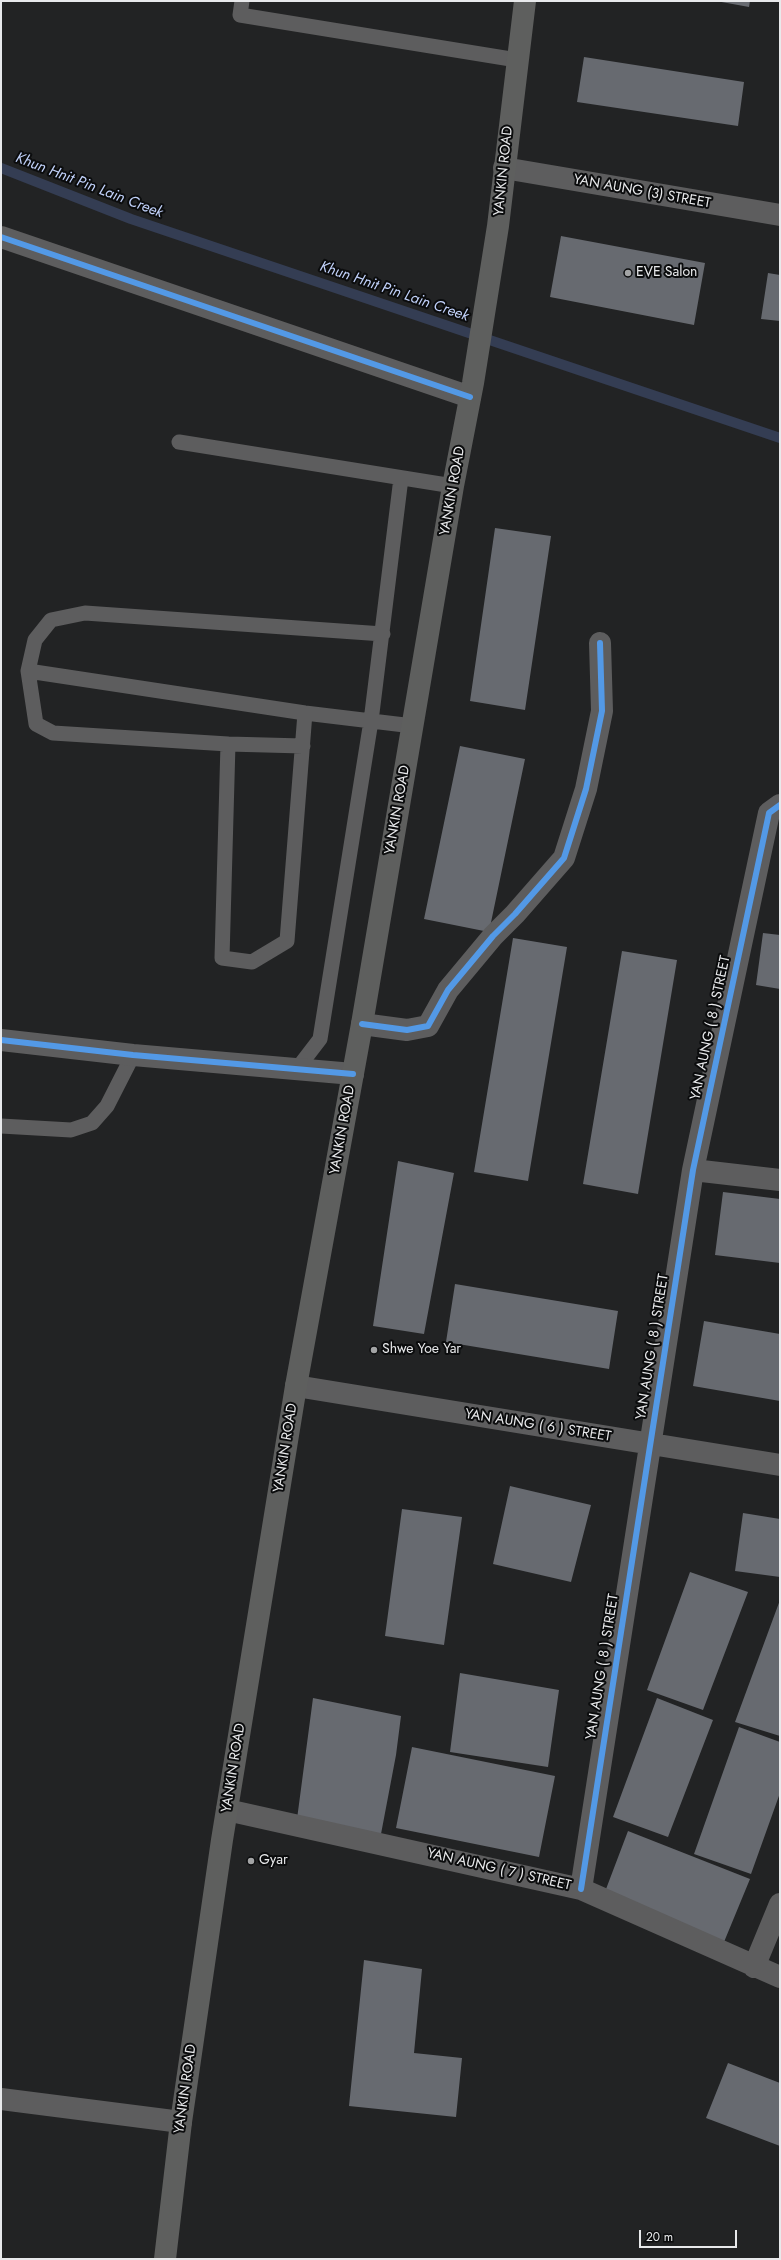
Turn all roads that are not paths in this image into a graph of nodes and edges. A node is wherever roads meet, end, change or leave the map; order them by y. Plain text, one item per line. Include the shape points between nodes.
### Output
1 (242, 1) edge
2 (525, 1) edge
3 (517, 60) junction
4 (504, 168) junction
5 (780, 215) edge
6 (1, 237) edge
7 (470, 397) junction
8 (179, 442) dead end
9 (401, 478) junction
10 (452, 486) junction
11 (383, 634) junction
12 (600, 643) dead end
13 (28, 671) junction
14 (305, 713) junction
15 (371, 721) junction
16 (412, 726) junction
17 (228, 744) junction
18 (303, 746) junction
19 (775, 809) edge
20 (362, 1024) junction
21 (1, 1040) edge
22 (133, 1055) junction
23 (296, 1069) junction
24 (354, 1074) junction
25 (1, 1126) edge
26 (693, 1170) junction
27 (780, 1180) edge
28 (296, 1386) junction
29 (650, 1444) junction
30 (780, 1465) edge
31 (227, 1810) junction
32 (581, 1889) junction
33 (780, 1904) edge
34 (754, 1966) junction
35 (780, 1978) edge
36 (1, 2099) edge
37 (181, 2122) junction
38 (165, 2259) edge

1 - 3 lane via 240,15
2 - 3 main road, YANKIN ROAD
3 - 4 main road, YANKIN ROAD
4 - 5 street, YAN AUNG (3) STREET
4 - 7 main road, YANKIN ROAD via 498,226
6 - 7 street
7 - 10 main road, YANKIN ROAD
8 - 9 lane
9 - 10 lane
9 - 11 lane
10 - 16 main road, YANKIN ROAD
11 - 13 lane via 84,613 51,620 35,640
11 - 15 lane
12 - 20 street via 602,711 586,788 564,858 492,936 448,990 428,1026 407,1030
13 - 14 lane
13 - 17 lane via 36,724 53,733
14 - 15 lane
14 - 18 lane
15 - 16 lane
15 - 23 lane via 320,1039
16 - 20 main road, YANKIN ROAD
17 - 18 lane
17 - 18 lane via 222,958 252,962 287,941
19 - 26 street, YAN AUNG ( 8 ) STREET
20 - 24 main road, YANKIN ROAD
21 - 22 street
22 - 23 street
22 - 25 lane via 107,1106 92,1123 71,1130
23 - 24 street
24 - 28 main road, YANKIN ROAD
26 - 27 street
26 - 29 street, YAN AUNG ( 8 ) STREET
28 - 29 street, YAN AUNG ( 6 ) STREET
28 - 31 main road, YANKIN ROAD
29 - 30 street, YAN AUNG ( 6 ) STREET
29 - 32 street, YAN AUNG ( 8 ) STREET
31 - 32 street, YAN AUNG ( 7 ) STREET
31 - 37 main road, YANKIN ROAD
32 - 34 street, YAN AUNG ( 7 ) STREET
33 - 34 street
34 - 35 street, YAN AUNG ( 7 ) STREET
36 - 37 street
37 - 38 main road, YANKIN ROAD

